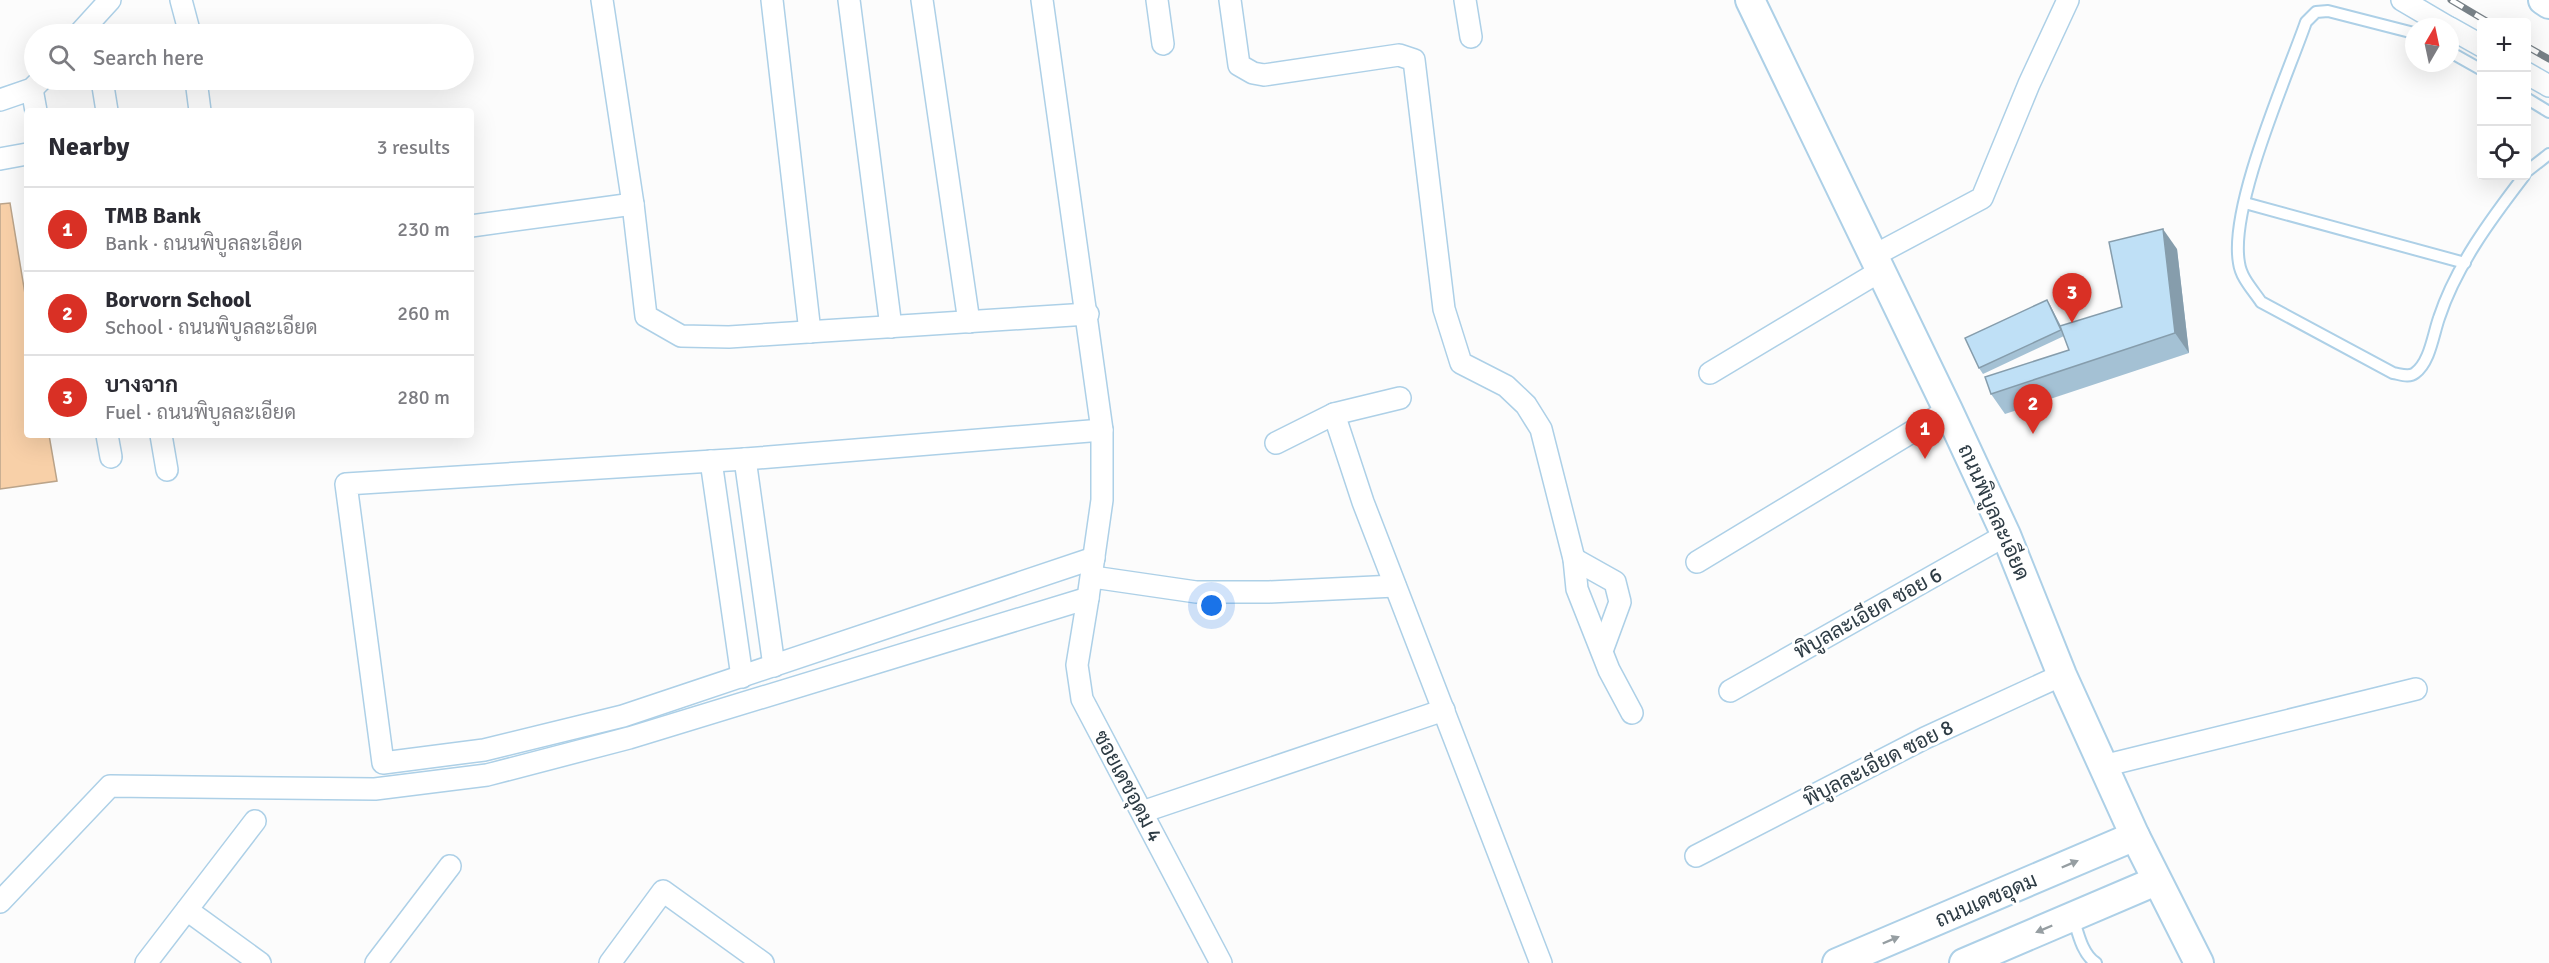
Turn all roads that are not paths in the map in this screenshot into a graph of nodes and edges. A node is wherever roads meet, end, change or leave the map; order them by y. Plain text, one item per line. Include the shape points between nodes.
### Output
1 (110, 0) edge
2 (181, 0) edge
3 (602, 0) edge
4 (772, 0) edge
5 (849, 0) edge
6 (922, 0) edge
7 (1042, 0) edge
8 (1157, 0) edge
9 (1230, 0) edge
10 (1466, 0) edge
11 (1750, 0) edge
12 (2068, 0) edge
13 (2402, 0) edge
14 (2542, 0) edge
15 (2549, 4) edge
16 (2433, 18) edge
17 (92, 24) edge
18 (187, 24) edge
19 (2405, 31) edge
20 (2459, 33) edge
21 (1470, 37) dead end
22 (1163, 44) dead end
23 (2477, 44) edge
24 (2459, 57) edge
25 (2477, 68) edge
26 (2531, 76) edge
27 (2549, 86) edge
28 (24, 90) edge
29 (37, 90) edge
30 (104, 90) edge
31 (197, 90) edge
32 (0, 100) edge
33 (2531, 101) edge
34 (36, 108) edge
35 (107, 108) edge
36 (200, 108) edge
37 (2549, 112) edge
38 (2549, 154) edge
39 (24, 155) edge
40 (0, 159) edge
41 (2531, 169) edge
42 (2520, 180) edge
43 (2245, 203) junction
44 (633, 204) junction
45 (474, 226) edge
46 (1879, 263) junction
47 (2465, 263) junction
48 (1088, 314) junction
49 (969, 322) junction
50 (891, 327) junction
51 (810, 332) junction
52 (1710, 373) dead end
53 (1401, 398) dead end
54 (1948, 410) junction
55 (1334, 414) junction
56 (1102, 430) junction
57 (108, 438) edge
58 (162, 438) edge
59 (1276, 443) dead end
60 (111, 457) dead end
61 (745, 459) junction
62 (711, 461) junction
63 (167, 470) dead end
64 (2006, 535) junction
65 (1574, 560) junction
66 (1697, 562) dead end
67 (1092, 578) junction
68 (1395, 586) junction
69 (1602, 651) junction
70 (774, 666) junction
71 (2062, 675) junction
72 (742, 677) junction
73 (2416, 688) dead end
74 (1730, 692) dead end
75 (1444, 710) junction
76 (1632, 713) dead end
77 (2103, 766) junction
78 (1142, 812) junction
79 (255, 821) dead end
80 (2135, 836) junction
81 (1696, 856) dead end
82 (450, 866) dead end
83 (2156, 881) junction
84 (0, 902) edge
85 (188, 910) junction
86 (2073, 917) junction
87 (146, 963) edge
88 (260, 963) edge
89 (376, 963) edge
90 (610, 963) edge
91 (763, 963) edge
92 (1221, 963) edge
93 (1541, 963) edge
94 (1837, 963) edge
95 (1964, 963) edge
96 (2097, 963) edge
97 (2199, 963) edge

1 - 17 street
2 - 18 street
3 - 44 street
4 - 51 street
5 - 50 street
6 - 49 street
7 - 48 street, ซอยเดชอุดม 4
8 - 22 street
9 - 65 street via 1239,65 1253,73 1264,75 1399,55 1414,60 1444,309 1461,363 1506,386 1526,405 1541,429
10 - 21 street
11 - 46 main road, ถนนพิบูลละเอียด
12 - 46 street via 1982,198
13 - 16 street
14 - 15 main road
19 - 43 lane via 2328,11 2316,12 2306,22
20 - 23 street
24 - 25 lane
26 - 27 street
28 - 32 street
29 - 34 street
30 - 35 street
31 - 36 street
33 - 37 lane
38 - 41 lane
39 - 40 street
42 - 47 lane via 2486,225
43 - 47 lane
43 - 47 lane via 2237,241 2239,265 2262,302 2393,373 2415,374 2426,359 2440,315
44 - 45 street
44 - 51 street via 646,316 681,336
46 - 52 street
46 - 54 main road, ถนนพิบูลละเอียด
48 - 49 street
48 - 56 street, ซอยเดชอุดม 4
49 - 50 street
50 - 51 street
53 - 55 street
54 - 64 main road, ถนนพิบูลละเอียด
54 - 66 street
55 - 59 street
55 - 68 street
56 - 61 street
56 - 67 street, ซอยเดชอุดม 4 via 1102,500
57 - 60 street
58 - 63 street
61 - 62 street
61 - 70 street
62 - 72 street
62 - 72 street via 346,484 383,763 484,750 623,716
64 - 71 main road, ถนนพิบูลละเอียด
64 - 74 street, พิบูลละเอียด ซอย 6
65 - 69 street via 1577,589
65 - 69 street via 1615,582 1620,602
67 - 68 street via 1196,592
67 - 70 street
67 - 78 street, ซอยเดชอุดม 4 via 1077,665 1082,699
67 - 84 street via 629,738 487,775 375,789 110,786
68 - 75 street
69 - 76 street
70 - 72 street
71 - 77 main road, ถนนพิบูลละเอียด
71 - 81 street, พิบูลละเอียด ซอย 8 via 1925,738
73 - 77 street
75 - 78 street
75 - 93 street
77 - 80 main road, ถนนพิบูลละเอียด
78 - 92 street, ซอยเดชอุดม 4
79 - 85 street
80 - 83 main road, ถนนพิบูลละเอียด
94 -> 80 main road, ถนนเดชอุดม
82 - 89 street
83 - 86 main road
83 - 97 main road, ถนนพิบูลละเอียด
85 - 87 street
85 - 88 street
86 -> 95 main road
86 - 96 lane via 2081,943
90 - 91 street via 663,891

